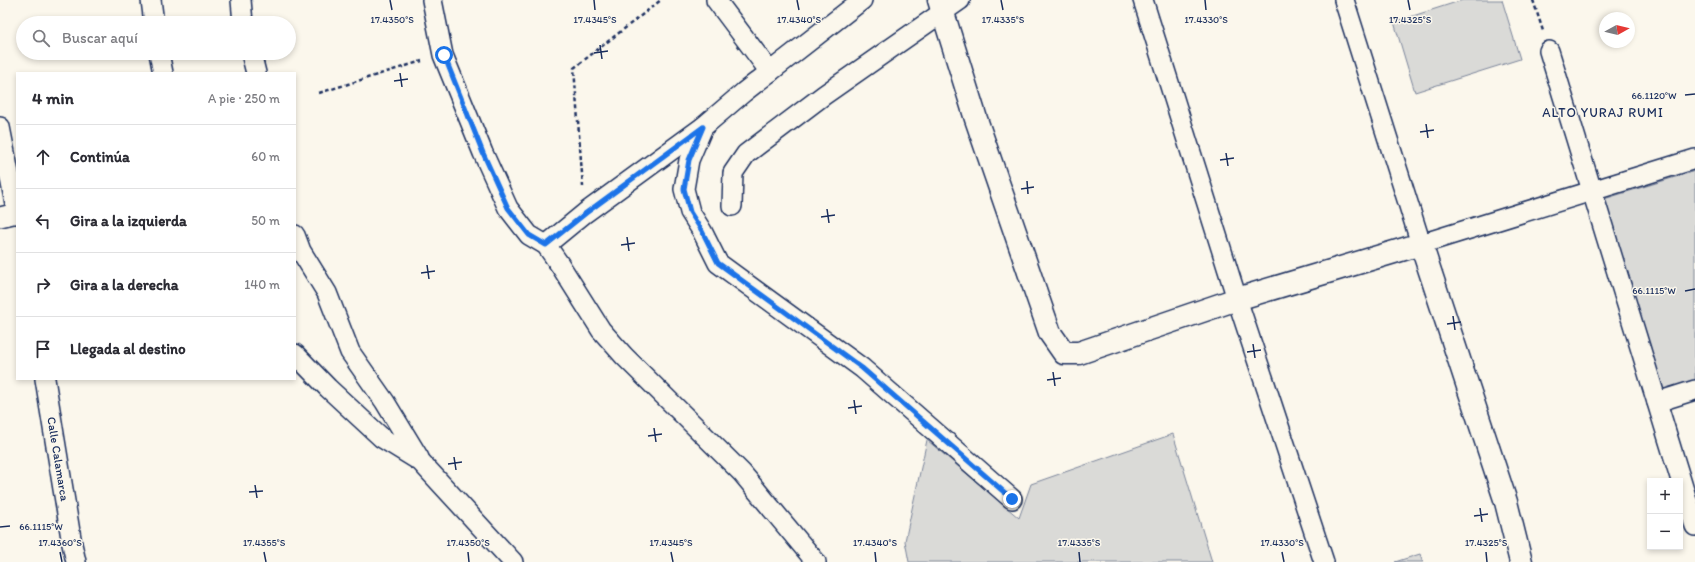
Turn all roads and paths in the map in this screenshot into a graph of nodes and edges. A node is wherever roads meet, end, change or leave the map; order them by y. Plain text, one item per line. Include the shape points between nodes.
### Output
1 (151, 0) edge
2 (241, 0) edge
3 (432, 0) edge
4 (660, 0) edge
5 (716, 0) edge
6 (862, 0) edge
7 (1143, 0) edge
8 (1344, 0) edge
9 (1533, 0) edge
10 (947, 4) edge
11 (153, 16) edge
12 (242, 16) edge
13 (1549, 51) joint
14 (444, 55) junction
15 (160, 60) edge
16 (252, 60) edge
17 (163, 72) edge
18 (256, 72) edge
19 (770, 72) junction
20 (319, 93) dead end
21 (0, 127) edge
22 (703, 127) junction
23 (1695, 159) edge
24 (1592, 192) junction
25 (732, 206) dead end
26 (16, 208) edge
27 (16, 213) edge
28 (586, 213) junction
29 (0, 216) edge
30 (296, 238) edge
31 (1421, 244) junction
32 (546, 245) junction
33 (1237, 299) junction
34 (296, 355) edge
35 (45, 380) edge
36 (1695, 390) edge
37 (1657, 402) junction
38 (421, 462) junction
39 (1012, 499) dead end
40 (1695, 526) edge
41 (76, 562) edge
42 (513, 562) edge
43 (816, 562) edge
44 (1324, 562) edge
45 (1521, 562) edge

1 - 11 street
2 - 12 street
3 - 14 street
4 - 28 path via 574,68
5 - 19 street
6 - 19 street
7 - 33 street
8 - 31 street
9 - 13 path
10 - 25 street via 746,154 733,173
10 - 33 street via 976,119 1050,333 1064,353 1079,353
13 - 24 street
14 - 20 path
14 - 32 street via 508,208 529,235
15 - 17 street
16 - 18 street
19 - 22 street
21 - 26 street
22 - 28 street
22 - 39 street via 689,160 684,189 690,212 718,263 862,368
23 - 24 street
24 - 31 street
24 - 37 street
27 - 29 street
28 - 32 street
30 - 38 street via 301,251 327,293 350,352 385,402
31 - 33 street
31 - 45 street via 1506,502
32 - 43 street via 601,330 742,473
33 - 44 street
34 - 38 street via 382,438
35 - 41 street, Calle Calamarca
36 - 37 street
37 - 40 street
38 - 42 street

